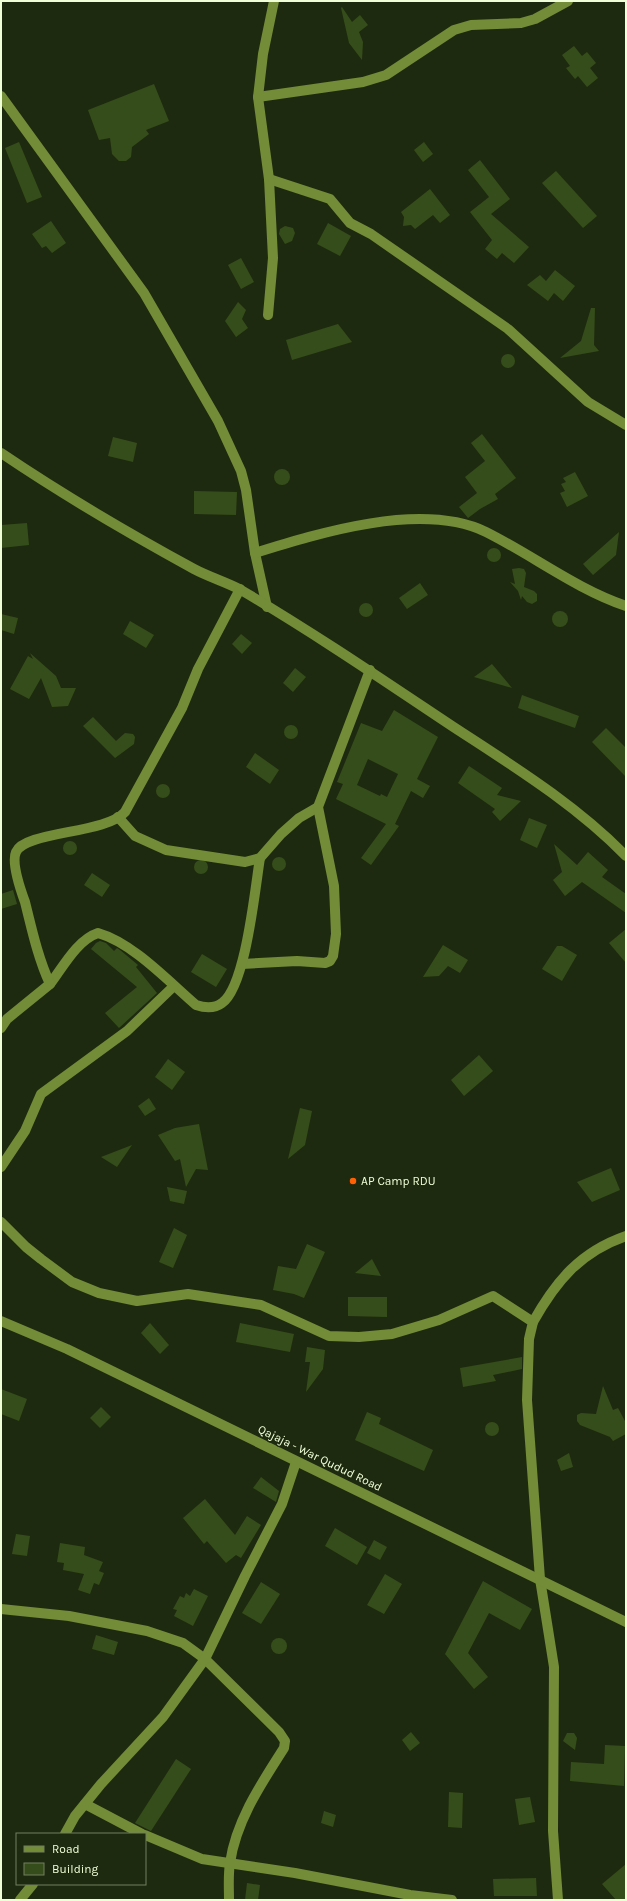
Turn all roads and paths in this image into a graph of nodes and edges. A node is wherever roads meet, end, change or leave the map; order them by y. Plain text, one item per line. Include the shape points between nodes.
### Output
1 (274, 1) edge
2 (568, 1) edge
3 (1, 96) edge
4 (258, 97) junction
5 (269, 179) junction
6 (268, 314) dead end
7 (626, 425) edge
8 (1, 453) edge
9 (255, 553) junction
10 (240, 590) junction
11 (626, 606) edge
12 (267, 607) junction
13 (370, 670) junction
14 (318, 807) junction
15 (118, 817) junction
16 (626, 856) edge
17 (260, 858) junction
18 (242, 964) junction
19 (50, 984) junction
20 (174, 986) junction
21 (1, 1028) edge
22 (1, 1167) edge
23 (1, 1222) edge
24 (626, 1236) edge
25 (1, 1321) edge
26 (533, 1322) junction
27 (296, 1462) junction
28 (540, 1579) junction
29 (1, 1609) edge
30 (626, 1622) edge
31 (205, 1659) junction
32 (85, 1804) junction
33 (66, 1833) edge
34 (140, 1833) edge
35 (146, 1835) edge
36 (230, 1864) junction
37 (32, 1885) edge
38 (417, 1898) edge
39 (20, 1900) edge
40 (228, 1900) edge
41 (452, 1900) edge
42 (558, 1900) edge

1 - 4 street via 263,54
2 - 4 street via 535,19 521,23 492,22 454,30 386,75 363,82
3 - 9 street via 144,293 218,421 241,471
4 - 5 street
5 - 6 street via 273,258
5 - 7 street via 330,199 350,223 371,234 508,329 588,402
8 - 10 street via 34,476 195,570
9 - 11 street via 318,534 397,520 449,522 485,532 601,598
9 - 12 street
10 - 12 street
10 - 15 street via 198,669 182,708 129,806 122,816
12 - 13 street
13 - 14 street
13 - 16 street via 527,774 594,826
14 - 17 street via 299,818
14 - 18 street via 334,886 336,934 330,961
15 - 17 street via 135,836 166,850 245,862
15 - 19 street via 112,822 32,841 19,848 16,853 17,876 42,966
17 - 18 street
18 - 20 street via 230,995 222,1004 212,1008 196,1004
19 - 20 street via 77,949 98,933 148,962
19 - 21 street via 7,1019
20 - 22 street via 127,1031 41,1094 25,1131
23 - 26 street via 26,1247 72,1282 99,1293 137,1301 188,1294 260,1305 329,1336 392,1334 439,1320 493,1296
24 - 26 street via 592,1252 568,1272 548,1296
25 - 27 street, Qajaja - War Qudud Road via 67,1349
26 - 28 street via 529,1339 527,1400
27 - 28 street, Qajaja - War Qudud Road
27 - 31 street via 282,1504
28 - 30 street, Qajaja - War Qudud Road
28 - 42 street via 554,1667 553,1831
29 - 31 street via 69,1616 147,1631 183,1642
31 - 32 street via 163,1717
31 - 36 street via 285,1741 284,1748 250,1804 236,1834
32 - 33 street
32 - 34 street
35 - 36 street via 202,1859
36 - 38 street via 295,1873
36 - 40 street
37 - 39 street
38 - 41 street

